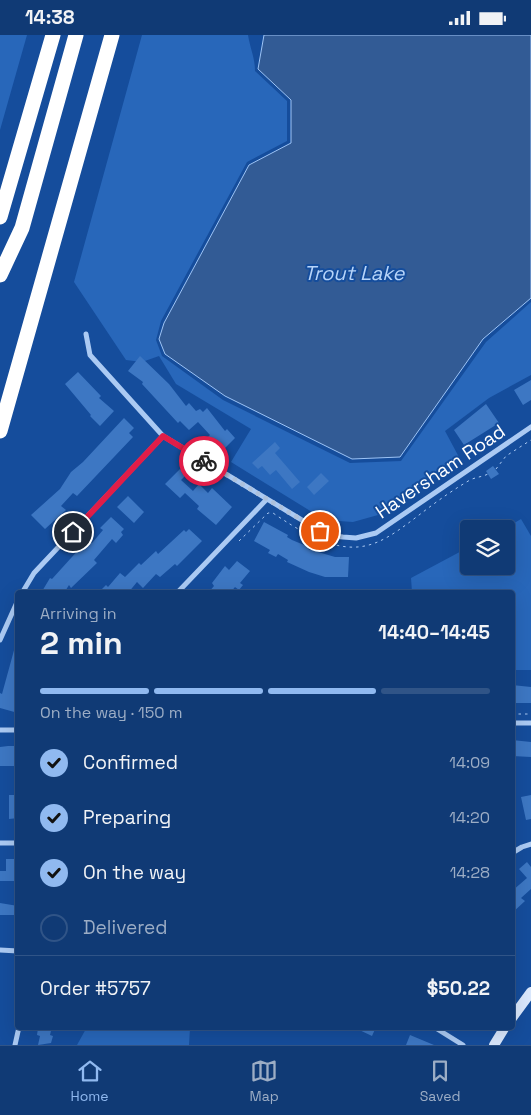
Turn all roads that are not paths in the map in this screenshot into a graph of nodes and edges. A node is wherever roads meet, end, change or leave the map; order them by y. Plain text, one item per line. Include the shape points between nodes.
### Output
1 (53, 35) edge
2 (76, 35) edge
3 (112, 35) edge
4 (0, 217) edge
5 (0, 275) edge
6 (86, 334) dead end
7 (531, 427) edge
8 (0, 431) edge
9 (163, 436) junction
10 (266, 500) junction
11 (24, 590) edge
12 (180, 590) edge
13 (15, 607) edge
14 (0, 640) edge
15 (515, 723) edge
16 (531, 723) edge
17 (0, 730) edge
18 (15, 730) edge
19 (0, 843) edge
20 (15, 843) edge
21 (531, 844) edge
22 (515, 851) edge
23 (0, 950) edge
24 (15, 951) edge
25 (531, 993) edge
26 (515, 1013) edge
27 (18, 1030) edge
28 (439, 1030) edge
29 (503, 1030) edge
30 (15, 1045) edge
31 (463, 1045) edge
32 (494, 1045) edge

1 - 4 highway
2 - 5 highway via 22,228
3 - 8 highway
6 - 9 street, Haversham Road via 90,355
7 - 10 street, Haversham Road via 396,522 366,536 333,536
9 - 10 street, Haversham Road
9 - 11 street via 34,573
10 - 12 street
13 - 14 street
15 - 16 street
17 - 18 street
19 - 20 street
21 - 22 street
23 - 24 street
25 - 26 street
27 - 30 street
28 - 31 street
29 - 32 street

